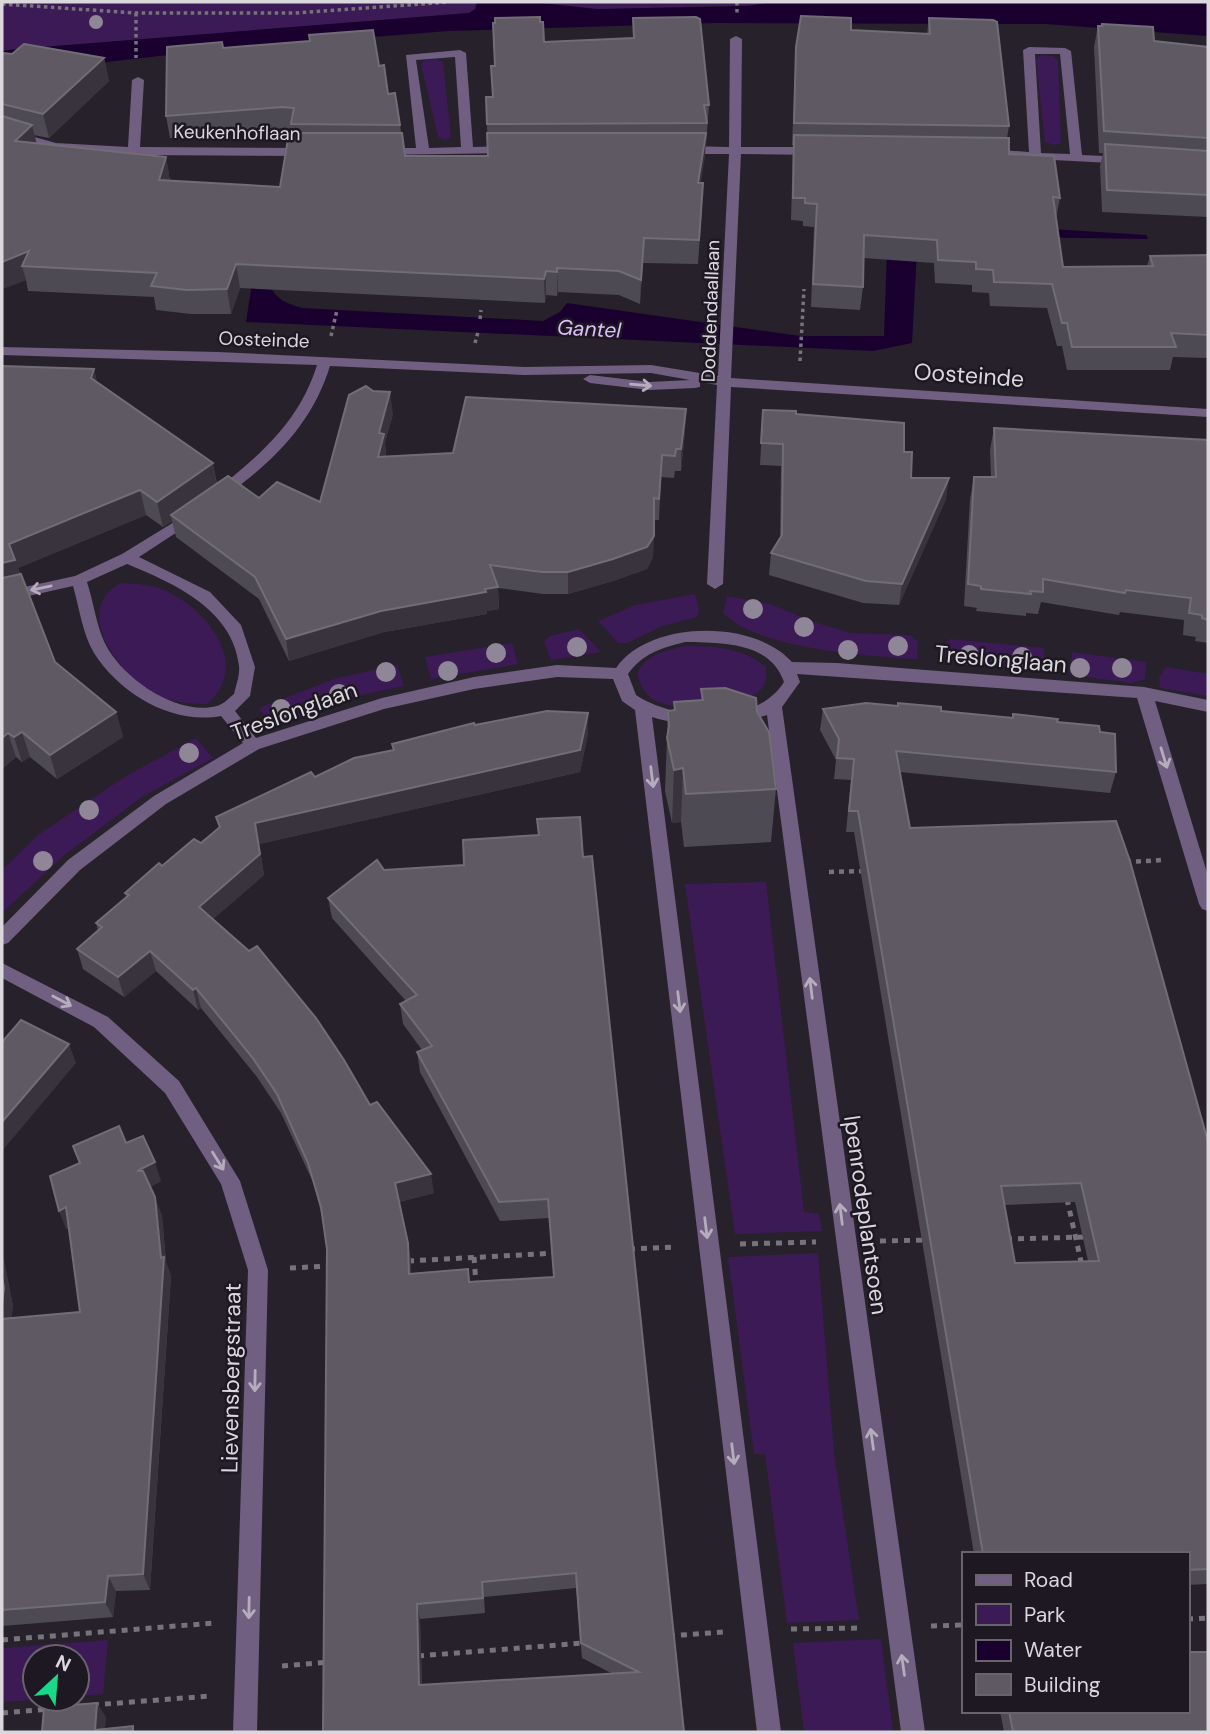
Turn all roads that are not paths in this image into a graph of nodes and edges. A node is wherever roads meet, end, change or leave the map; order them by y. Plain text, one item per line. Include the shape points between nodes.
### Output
1 (736, 38) dead end
2 (138, 80) dead end
3 (2, 132) edge
4 (467, 150) junction
5 (520, 150) edge
6 (675, 150) edge
7 (735, 150) junction
8 (134, 151) junction
9 (423, 151) junction
10 (831, 151) edge
11 (373, 152) edge
12 (321, 153) edge
13 (967, 153) edge
14 (1035, 154) junction
15 (1076, 157) junction
16 (1142, 162) edge
17 (2, 351) edge
18 (325, 361) junction
19 (726, 382) junction
20 (1208, 413) edge
21 (127, 558) junction
22 (79, 580) junction
23 (715, 584) dead end
24 (2, 597) edge
25 (790, 668) junction
26 (620, 674) junction
27 (1144, 693) junction
28 (774, 705) junction
29 (1208, 706) edge
30 (643, 709) junction
31 (225, 710) junction
32 (254, 746) junction
33 (1208, 905) edge
34 (2, 937) edge
35 (2, 970) edge
36 (245, 1732) edge
37 (769, 1732) edge
38 (913, 1732) edge

1 - 7 street, Doddendaallaan
2 - 8 street
3 - 8 street, Keukenhoflaan via 55,147
4 - 5 street
4 - 9 street
4 - 9 street via 460,53 410,57
6 - 7 street
7 - 10 street
7 - 19 street, Doddendaallaan
8 - 12 street, Keukenhoflaan
9 - 11 street
13 - 14 street
14 - 15 street
14 - 15 street via 1030,50 1065,51
15 - 16 street
17 - 18 street, Oosteinde
18 - 19 street, Oosteinde via 524,371 649,386
18 - 21 street via 313,396 291,430 258,464 176,528
19 - 20 street, Oosteinde
19 - 23 street, Doddendaallaan
21 - 22 street
21 - 31 street via 205,596 235,629 247,667 243,696
22 -> 24 street
22 - 31 street via 100,650 127,683 173,708 207,713
25 - 26 street via 779,656 754,644 685,637 651,645 630,657
25 - 27 street, Treslonglaan
25 - 28 street via 792,682
26 - 30 street via 627,697
26 - 32 street, Treslonglaan via 557,671 474,683 382,704
27 - 29 street, Treslonglaan
27 -> 33 street
28 - 30 street via 748,715 698,719
38 -> 28 street, Ipenrodeplantsoen
30 -> 37 street
31 - 32 street
32 - 34 street, Treslonglaan via 160,800 74,864
35 -> 36 street, Lievensbergstraat via 101,1021 172,1087 230,1181 258,1270

